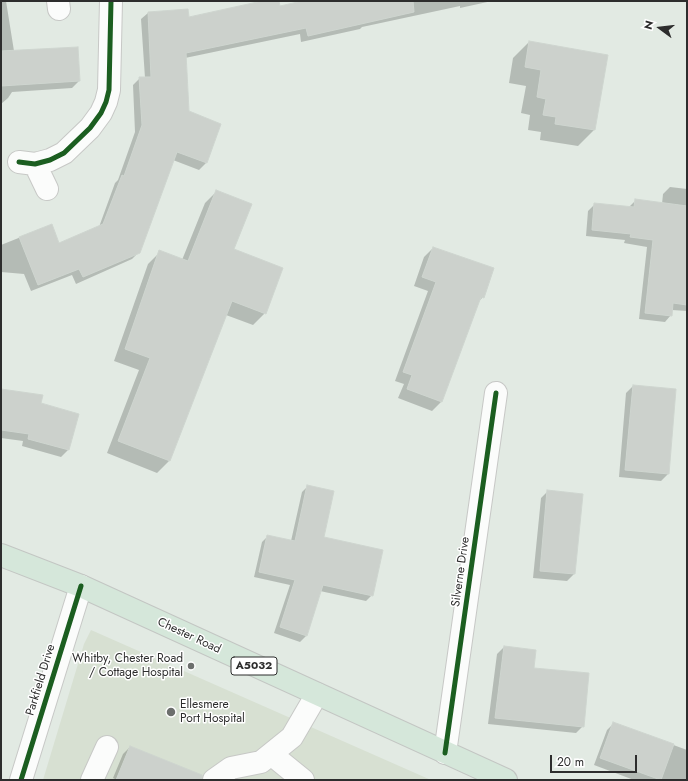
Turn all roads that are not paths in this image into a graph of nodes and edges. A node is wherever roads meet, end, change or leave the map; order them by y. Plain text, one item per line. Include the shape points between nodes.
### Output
1 (111, 1) edge
2 (47, 189) dead end
3 (496, 393) dead end
4 (1, 556) edge
5 (81, 586) junction
6 (317, 694) junction
7 (108, 747) dead end
8 (445, 753) junction
9 (271, 754) junction
10 (21, 780) edge
11 (92, 780) edge
12 (214, 780) edge
13 (303, 780) edge
14 (506, 780) edge

1 - 2 street via 109,90 106,102 90,128 64,153 50,160 27,163
3 - 8 street, Silverne Drive
4 - 5 main road, Chester Road / A5032
5 - 6 main road, Chester Road / A5032
5 - 10 street, Parkfield Drive
6 - 8 main road, Chester Road / A5032
6 - 9 street via 292,737
7 - 11 street
8 - 14 main road, Chester Road / A5032
9 - 12 street via 261,762 231,768
9 - 13 street

